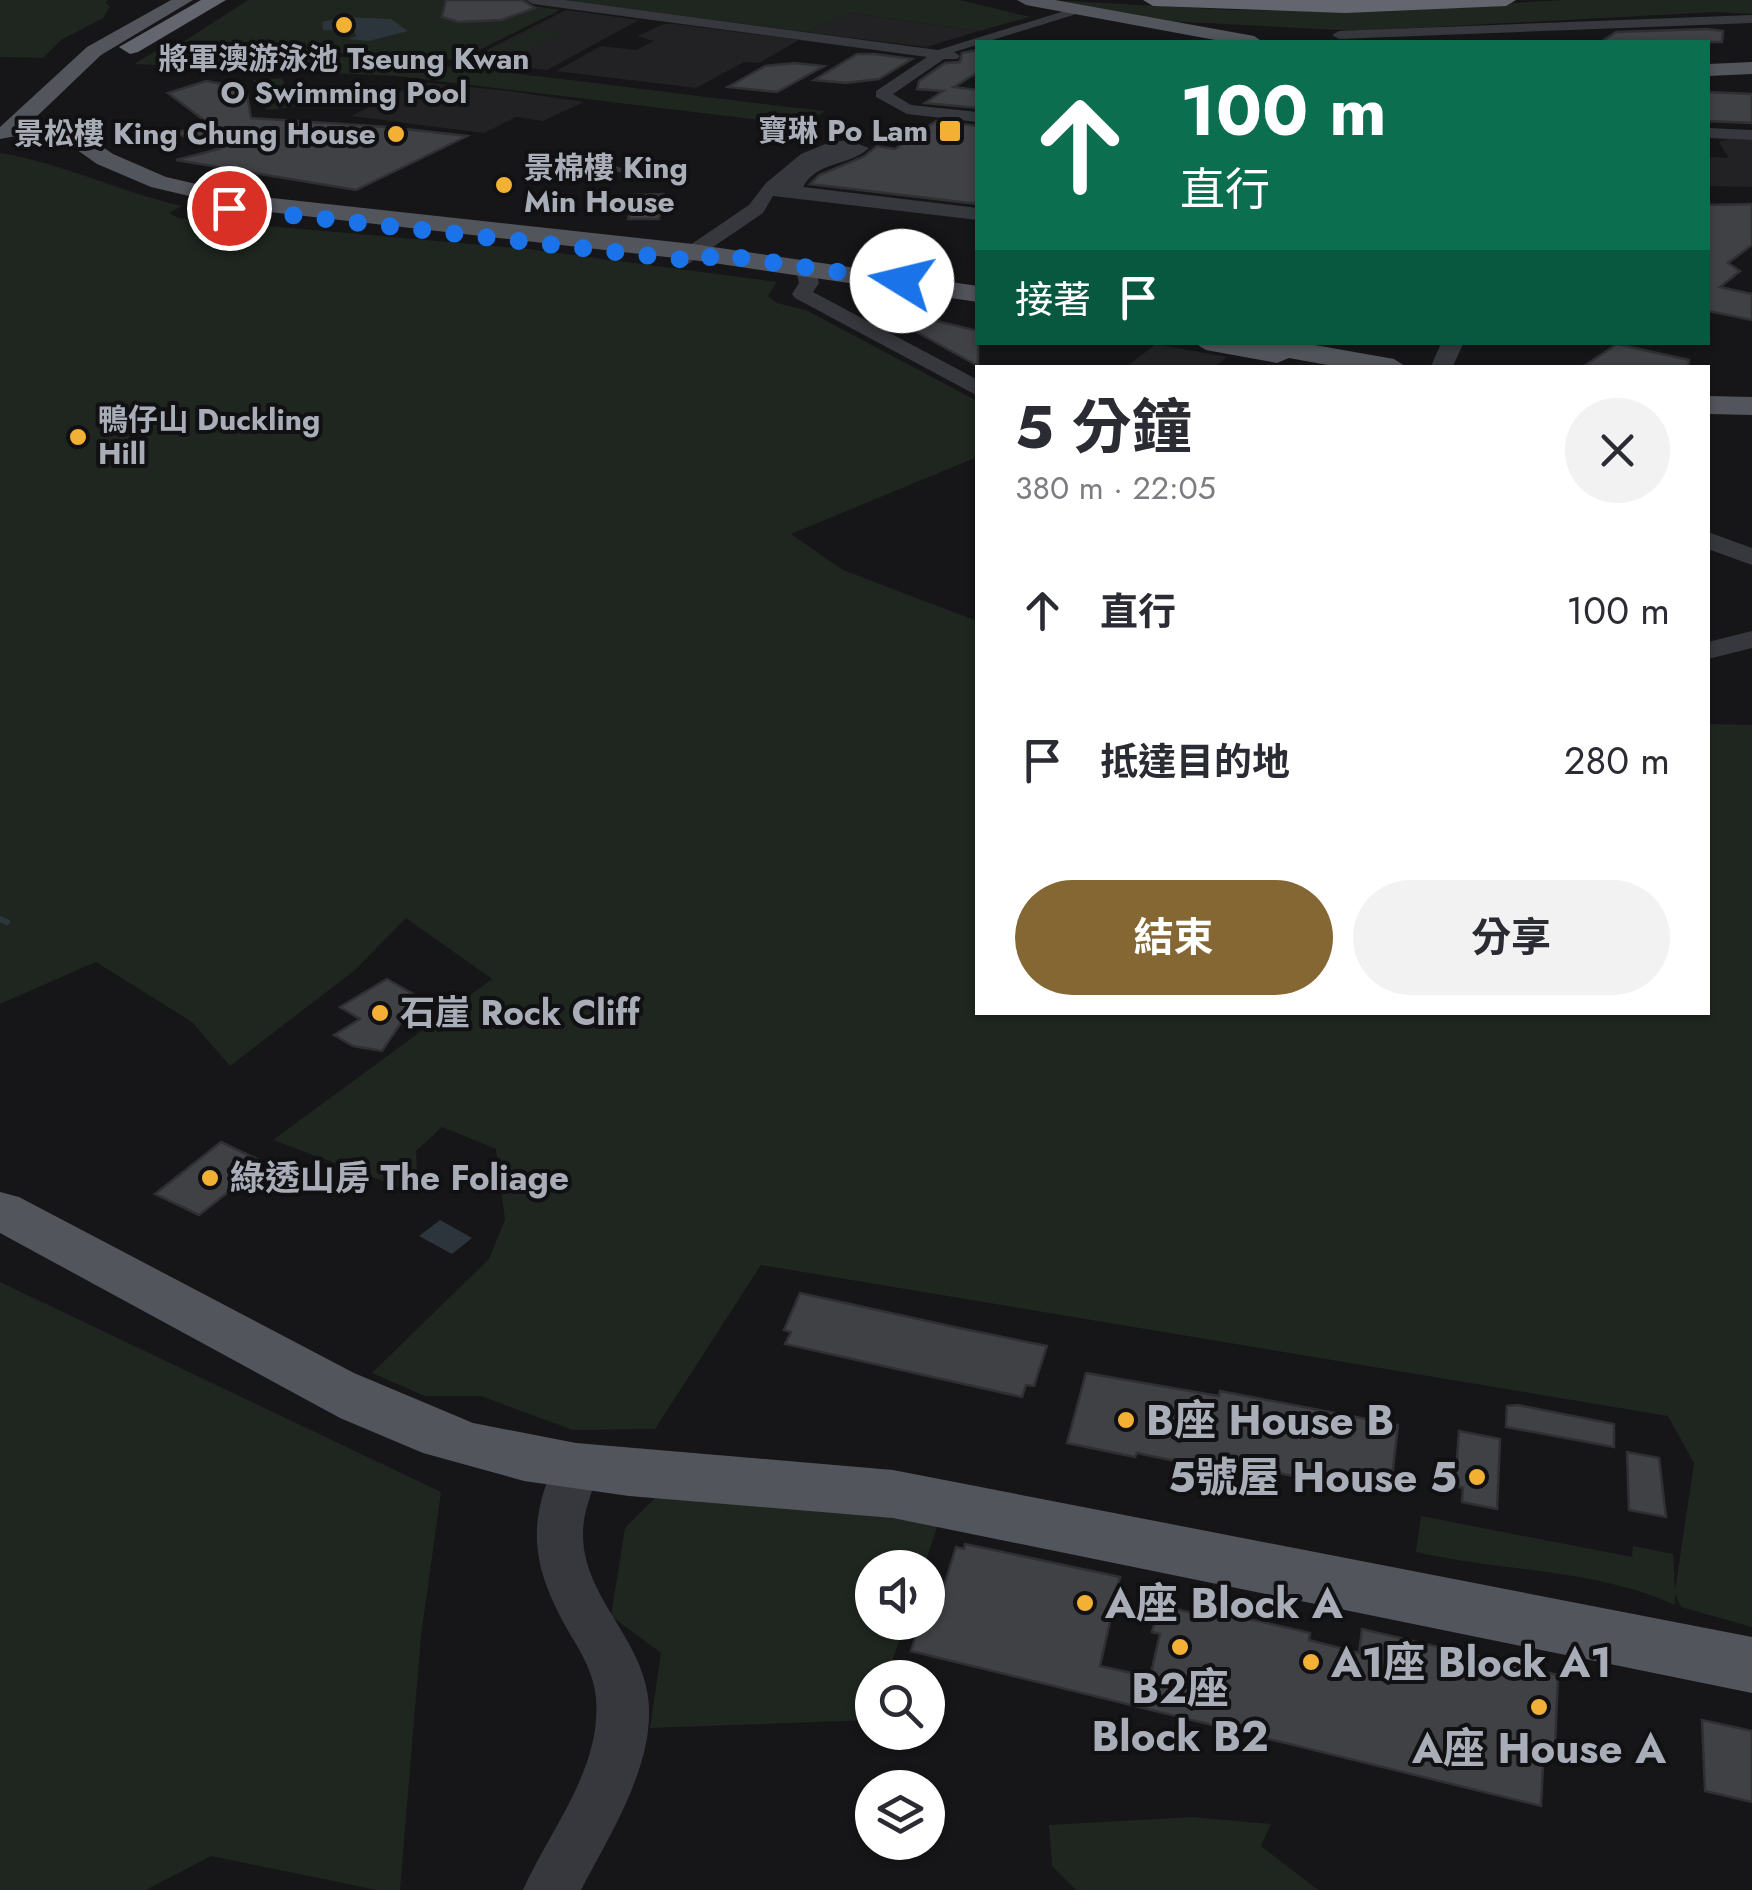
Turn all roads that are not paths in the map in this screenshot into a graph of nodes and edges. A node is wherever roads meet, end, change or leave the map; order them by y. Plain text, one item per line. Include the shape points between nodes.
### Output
1 (137, 0) edge
2 (184, 0) edge
3 (198, 0) edge
4 (216, 0) edge
5 (533, 0) edge
6 (1001, 0) edge
7 (1026, 0) edge
8 (1153, 0) edge
9 (1217, 0) edge
10 (1449, 0) edge
11 (1506, 0) edge
12 (1078, 13) junction
13 (660, 16) junction
14 (1752, 20) edge
15 (1472, 29) junction
16 (635, 30) dead end
17 (1339, 35) dead end
18 (993, 40) edge
19 (994, 40) edge
20 (1211, 40) edge
21 (1242, 40) edge
22 (1488, 40) edge
23 (975, 46) edge
24 (975, 46) edge
25 (130, 47) junction
26 (94, 52) junction
27 (946, 55) junction
28 (1752, 66) edge
29 (1710, 68) edge
30 (975, 117) edge
31 (64, 131) junction
32 (1710, 133) edge
33 (1752, 135) edge
34 (7, 142) edge
35 (788, 197) junction
36 (975, 217) edge
37 (698, 257) junction
38 (805, 285) junction
39 (975, 294) edge
40 (975, 302) edge
41 (1222, 345) edge
42 (1266, 345) edge
43 (1327, 365) edge
44 (1377, 365) edge
45 (975, 387) edge
46 (1710, 394) edge
47 (1752, 394) edge
48 (1710, 405) edge
49 (1752, 406) edge
50 (1710, 541) edge
51 (1752, 557) edge
52 (1752, 638) edge
53 (1710, 651) edge
54 (0, 1210) edge
55 (577, 1466) junction
56 (1752, 1664) edge
57 (551, 1890) edge

1 - 26 highway via 126,22
2 - 26 main road
3 - 25 main road
4 - 25 highway
5 - 13 street
6 - 12 main road
7 - 12 main road
8 - 11 highway via 1344,7
9 - 10 highway
12 - 18 street
12 - 19 street
12 - 20 main road
12 - 21 main road
13 - 16 street
13 - 27 street
14 - 15 street
15 - 17 street
15 - 22 street
23 - 27 street
24 - 27 street
25 - 31 main road via 73,90 56,117
26 - 34 main road
27 - 30 street via 892,102
28 - 29 main road
31 - 34 main road via 59,141
31 - 37 main road via 105,159 159,182 244,202
32 - 33 street
34 - 37 main road via 66,156 167,195 250,212
35 - 35 street via 773,184 826,147 860,148 799,178
35 - 36 street
35 - 37 street
37 - 38 main road
37 - 39 main road
38 - 40 main road
38 - 45 street
41 - 43 main road
42 - 44 main road
46 - 47 main road
48 - 49 main road
50 - 51 street
52 - 53 street
54 - 55 main road via 377,1410 472,1446
55 - 56 main road via 893,1494
55 - 57 street via 559,1550 570,1587 616,1670 622,1715 612,1762

